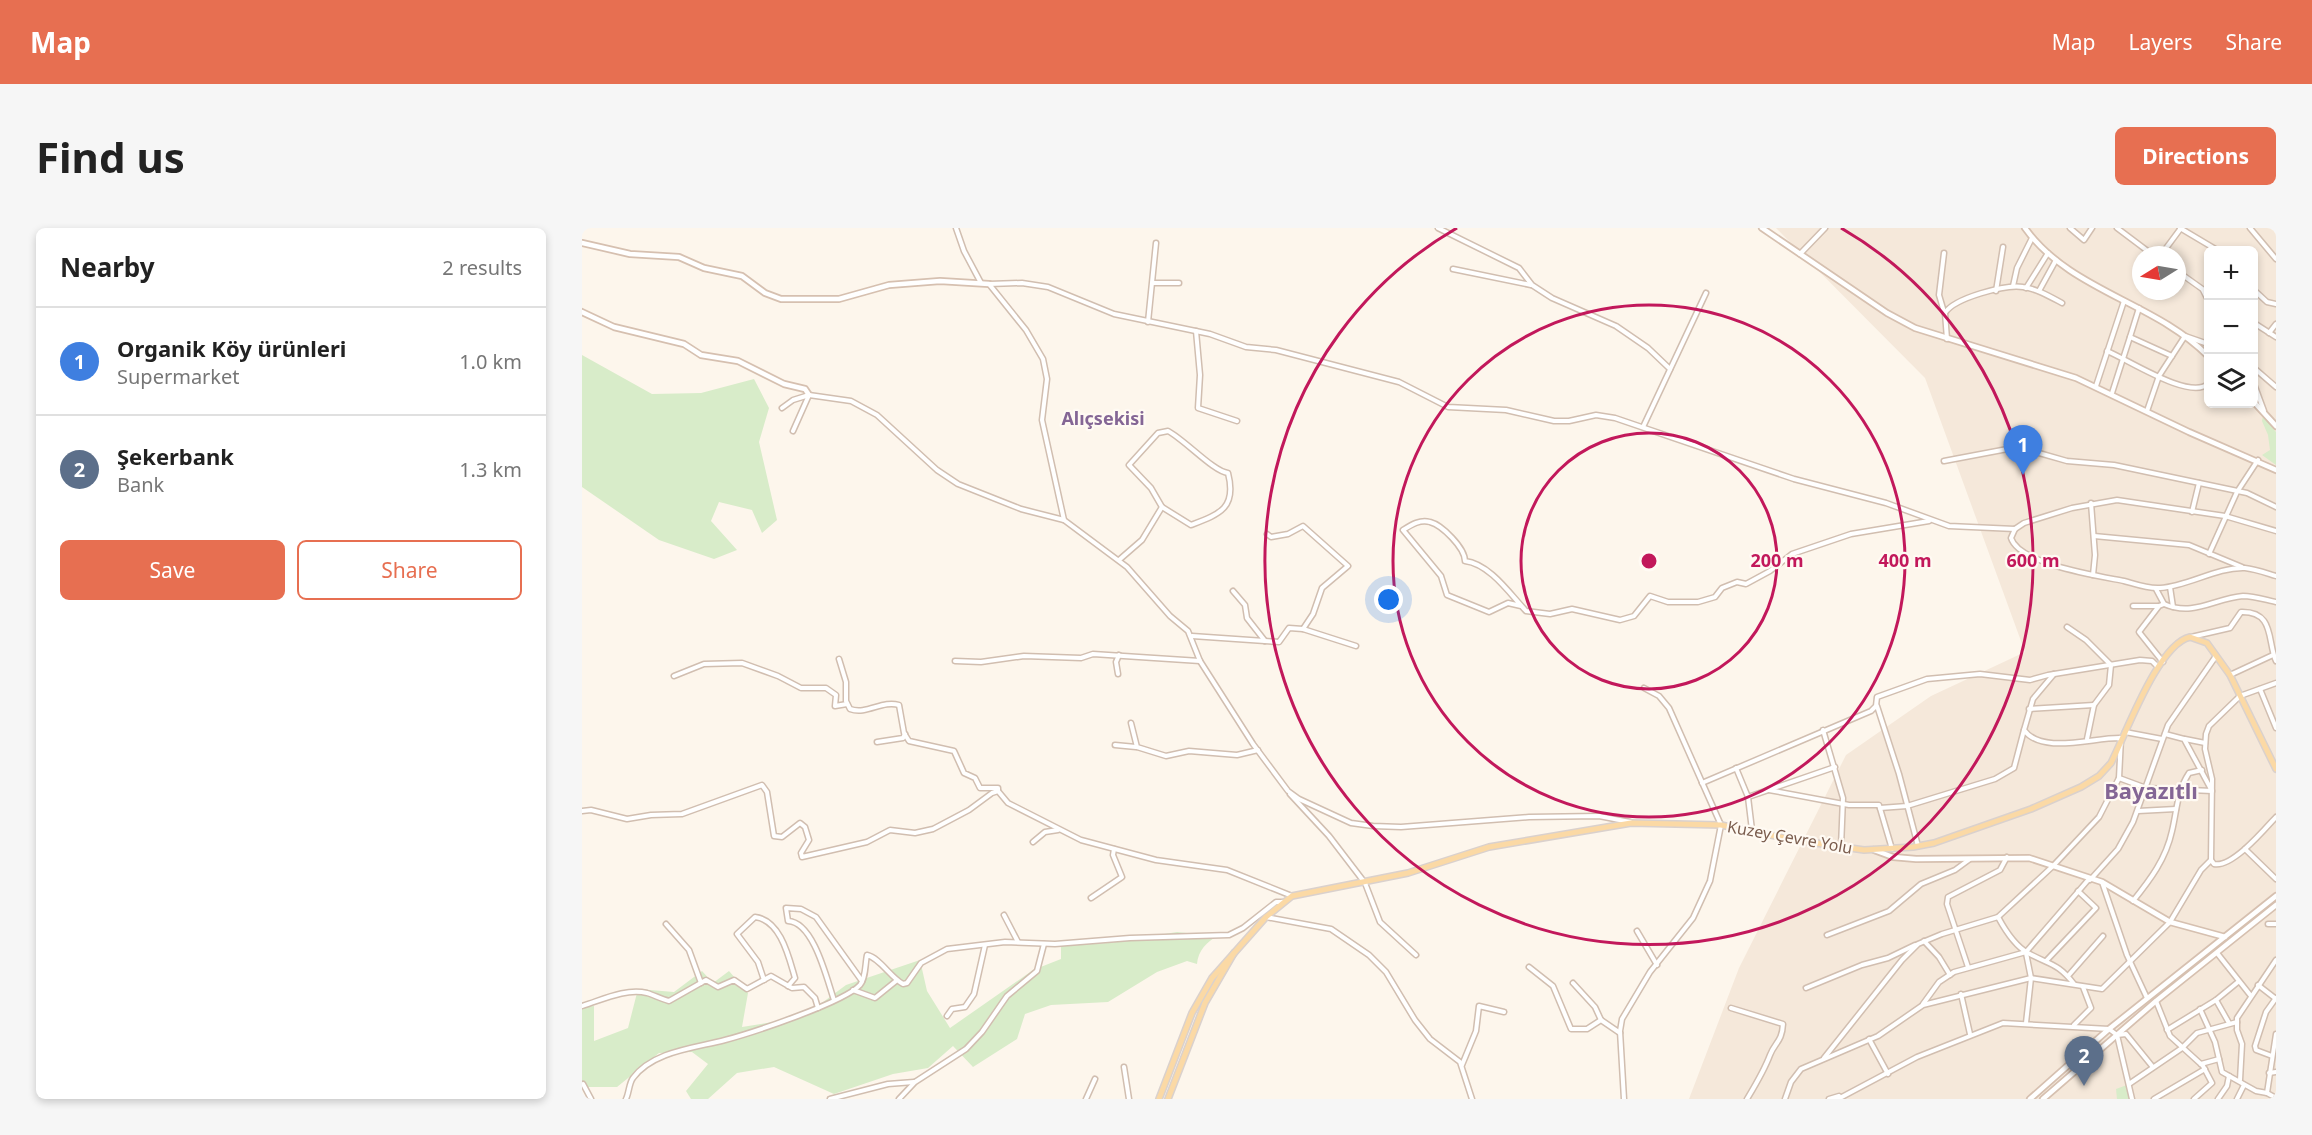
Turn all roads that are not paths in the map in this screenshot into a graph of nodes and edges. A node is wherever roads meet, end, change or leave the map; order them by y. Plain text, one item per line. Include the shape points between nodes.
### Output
1 (956, 228) edge
2 (1438, 228) edge
3 (1762, 228) edge
4 (1825, 228) edge
5 (2025, 228) edge
6 (2070, 228) edge
7 (2092, 228) edge
8 (2117, 228) edge
9 (2180, 228) edge
10 (2250, 228) edge
11 (2032, 238) junction
12 (582, 243) edge
13 (1156, 243) dead end
14 (2141, 246) edge
15 (2167, 246) edge
16 (2210, 246) edge
17 (2003, 247) dead end
18 (1944, 253) dead end
19 (2048, 253) junction
20 (1800, 254) junction
21 (2276, 259) edge
22 (2056, 260) junction
23 (1453, 269) dead end
24 (2186, 277) edge
25 (981, 283) junction
26 (1153, 283) junction
27 (1179, 283) dead end
28 (988, 284) junction
29 (1532, 285) junction
30 (2013, 286) junction
31 (2026, 288) junction
32 (2202, 288) joint
33 (1996, 291) junction
34 (2039, 291) junction
35 (2204, 292) edge
36 (1706, 293) dead end
37 (2258, 294) edge
38 (2124, 301) junction
39 (2062, 303) dead end
40 (2276, 304) edge
41 (2139, 308) junction
42 (582, 312) edge
43 (1945, 313) junction
44 (1148, 322) junction
45 (2276, 324) edge
46 (2258, 326) edge
47 (1196, 331) junction
48 (2269, 333) junction
49 (2185, 336) junction
50 (2130, 337) junction
51 (2276, 337) edge
52 (1947, 339) junction
53 (2204, 343) edge
54 (2107, 351) junction
55 (2206, 354) edge
56 (2172, 357) junction
57 (2123, 358) junction
58 (1670, 369) junction
59 (2258, 372) edge
60 (2159, 376) junction
61 (2096, 386) junction
62 (2204, 387) edge
63 (2276, 387) edge
64 (2112, 393) junction
65 (809, 395) junction
66 (2258, 396) edge
67 (2258, 407) edge
68 (782, 408) dead end
69 (2147, 411) junction
70 (2265, 414) junction
71 (1237, 421) dead end
72 (2276, 426) edge
73 (1643, 427) junction
74 (793, 431) dead end
75 (2258, 460) junction
76 (1944, 461) dead end
77 (2276, 470) edge
78 (2199, 483) junction
79 (2237, 492) junction
80 (2091, 503) junction
81 (1162, 507) junction
82 (2276, 507) edge
83 (2192, 512) junction
84 (2225, 516) junction
85 (1064, 520) junction
86 (1932, 520) junction
87 (2015, 530) junction
88 (2276, 531) edge
89 (1267, 534) dead end
90 (2094, 536) junction
91 (2209, 554) junction
92 (1119, 561) junction
93 (2246, 568) junction
94 (2093, 575) junction
95 (2276, 576) edge
96 (2170, 587) junction
97 (2156, 589) junction
98 (1233, 591) dead end
99 (2276, 602) edge
100 (2164, 604) junction
101 (1521, 606) junction
102 (2133, 606) dead end
103 (2159, 606) junction
104 (2173, 607) junction
105 (2067, 627) dead end
106 (1303, 629) junction
107 (1191, 636) junction
108 (2190, 637) junction
109 (1266, 641) junction
110 (1356, 646) dead end
111 (1119, 655) junction
112 (2273, 655) junction
113 (2216, 656) junction
114 (839, 659) dead end
115 (955, 661) dead end
116 (1200, 661) junction
117 (2276, 661) edge
118 (2164, 662) junction
119 (2111, 665) junction
120 (2158, 667) junction
121 (1118, 674) dead end
122 (2054, 674) junction
123 (2230, 675) junction
124 (674, 676) dead end
125 (2276, 683) edge
126 (1644, 687) dead end
127 (2260, 689) junction
128 (2240, 696) junction
129 (847, 704) junction
130 (2094, 705) junction
131 (1876, 706) junction
132 (2029, 709) junction
133 (1131, 723) dead end
134 (2276, 728) edge
135 (1823, 730) junction
136 (2024, 730) junction
137 (2124, 732) junction
138 (905, 734) junction
139 (2164, 734) junction
140 (2121, 738) junction
141 (2087, 739) junction
142 (2162, 739) junction
143 (2184, 739) junction
144 (877, 742) dead end
145 (2205, 742) junction
146 (1115, 745) dead end
147 (1137, 747) junction
148 (1258, 750) junction
149 (1835, 767) junction
150 (1736, 768) junction
151 (2276, 769) edge
152 (2202, 770) junction
153 (2119, 778) junction
154 (1702, 783) junction
155 (2146, 788) junction
156 (1769, 790) junction
157 (998, 791) junction
158 (1288, 791) junction
159 (2179, 791) junction
160 (2212, 791) junction
161 (1748, 797) junction
162 (1844, 805) junction
163 (1907, 806) junction
164 (1880, 808) junction
165 (2176, 809) junction
166 (582, 811) edge
167 (2138, 811) junction
168 (2276, 817) edge
169 (1631, 823) junction
170 (1721, 825) junction
171 (1059, 830) junction
172 (1752, 830) junction
173 (1033, 842) dead end
174 (1918, 846) junction
175 (1841, 847) junction
176 (1114, 849) junction
177 (1892, 849) junction
178 (2245, 849) junction
179 (1874, 850) junction
180 (1973, 857) junction
181 (2008, 857) junction
182 (2211, 860) junction
183 (2053, 866) junction
184 (2090, 879) junction
185 (2276, 879) edge
186 (2102, 882) junction
187 (1365, 883) junction
188 (2078, 891) junction
189 (1292, 896) junction
190 (2276, 896) edge
191 (1091, 898) dead end
192 (1284, 902) junction
193 (2133, 902) junction
194 (2276, 905) edge
195 (1004, 915) dead end
196 (1266, 917) junction
197 (1998, 917) junction
198 (2170, 922) junction
199 (666, 924) dead end
200 (2268, 924) dead end
201 (2276, 924) edge
202 (1956, 930) junction
203 (1637, 931) dead end
204 (1827, 935) dead end
205 (2103, 936) dead end
206 (2225, 937) junction
207 (1924, 941) junction
208 (1019, 943) junction
209 (1044, 944) junction
210 (1918, 944) junction
211 (985, 945) junction
212 (1236, 949) junction
213 (2026, 952) junction
214 (2217, 953) junction
215 (1416, 955) dead end
216 (2276, 960) edge
217 (2046, 961) junction
218 (2130, 961) junction
219 (1657, 964) junction
220 (1529, 967) dead end
221 (1968, 967) junction
222 (1950, 975) junction
223 (2068, 976) junction
224 (2031, 978) junction
225 (764, 980) junction
226 (862, 981) junction
227 (896, 981) junction
228 (2238, 982) junction
229 (701, 983) junction
230 (1573, 983) dead end
231 (2075, 985) junction
232 (2258, 985) junction
233 (788, 986) junction
234 (2083, 987) junction
235 (1806, 988) dead end
236 (853, 990) junction
237 (1961, 994) junction
238 (2251, 996) junction
239 (2147, 998) junction
240 (2276, 999) edge
241 (834, 1000) junction
242 (2216, 1000) junction
243 (2156, 1001) junction
244 (1923, 1005) junction
245 (582, 1006) edge
246 (818, 1008) junction
247 (1731, 1008) dead end
248 (2200, 1009) junction
249 (1504, 1012) dead end
250 (947, 1016) dead end
251 (1601, 1020) junction
252 (2237, 1022) junction
253 (2026, 1023) junction
254 (2229, 1023) junction
255 (2074, 1025) junction
256 (2109, 1029) junction
257 (2167, 1030) junction
258 (2208, 1030) junction
259 (1620, 1033) junction
260 (1970, 1034) junction
261 (2276, 1034) edge
262 (2117, 1035) junction
263 (1869, 1039) junction
264 (2275, 1040) edge
265 (2182, 1048) junction
266 (2272, 1056) junction
267 (1823, 1059) junction
268 (2219, 1059) junction
269 (2201, 1064) junction
270 (1462, 1065) junction
271 (2152, 1066) junction
272 (1124, 1067) dead end
273 (2205, 1069) junction
274 (2276, 1072) edge
275 (2269, 1073) junction
276 (1888, 1074) junction
277 (2229, 1076) junction
278 (1095, 1079) dead end
279 (2240, 1080) junction
280 (915, 1082) junction
281 (583, 1084) edge
282 (2129, 1084) junction
283 (2244, 1085) junction
284 (2259, 1092) junction
285 (2267, 1093) junction
286 (1842, 1095) junction
287 (2275, 1098) edge
288 (591, 1099) edge
289 (626, 1099) edge
290 (830, 1099) edge
291 (899, 1099) edge
292 (1086, 1099) edge
293 (1129, 1099) edge
294 (1159, 1099) edge
295 (1168, 1099) edge
296 (1472, 1099) edge
297 (1624, 1099) edge
298 (1747, 1099) edge
299 (1785, 1099) edge
300 (1829, 1099) edge
301 (1838, 1099) edge
302 (2030, 1099) edge
303 (2043, 1099) edge
304 (2132, 1099) edge
305 (2154, 1099) edge
306 (2194, 1099) edge
307 (2218, 1099) edge
308 (2237, 1099) edge
309 (2255, 1099) edge

1 - 25 street
2 - 29 street via 1519,268
3 - 20 street
4 - 20 street
5 - 11 street
6 - 7 street via 2084,240
8 - 14 street
9 - 15 street
9 - 16 street
10 - 21 street
11 - 19 street
11 - 30 street
12 - 25 street via 630,254 679,257 704,268 742,276 781,299 839,299 889,285
13 - 26 street
17 - 33 street
18 - 43 street via 1939,295
19 - 22 street
19 - 31 street
20 - 52 street via 1887,313
22 - 34 street
22 - 38 street
23 - 29 street
24 - 32 street
25 - 28 street
26 - 27 street
26 - 44 street
28 - 44 street via 1048,287 1114,314
28 - 85 street via 1026,330 1043,359 1047,379 1042,420
29 - 58 street via 1616,326
30 - 31 street
30 - 33 street
31 - 34 street
32 - 35 street
33 - 43 street via 1963,300
34 - 39 street
36 - 58 street
37 - 40 street
38 - 41 street
38 - 54 street
41 - 49 street
41 - 50 street
42 - 65 street via 614,327 684,344 701,355 738,361 784,384 805,389
43 - 52 street
44 - 47 street
45 - 48 street
46 - 48 street
47 - 71 street via 1198,408
47 - 73 street via 1246,347 1276,350 1399,382 1448,407 1506,410 1569,421 1596,415
48 - 51 street
49 - 53 street
49 - 55 street
49 - 56 street
50 - 56 street
50 - 57 street
52 - 61 street via 2035,363
54 - 57 street
54 - 61 street
56 - 60 street
57 - 60 street
57 - 64 street
58 - 73 street
59 - 63 street
60 - 62 street via 2193,390
60 - 69 street
61 - 64 street
64 - 69 street
65 - 68 street
65 - 74 street
65 - 85 street via 851,400 877,415 958,484
66 - 70 street
67 - 70 street
69 - 75 street
70 - 72 street
73 - 86 street via 1794,479 1886,503
75 - 77 street
75 - 79 street
76 - 78 street via 2019,447 2067,461 2114,465
78 - 79 street
78 - 83 street
79 - 82 street
79 - 84 street
80 - 83 street via 2117,500
80 - 87 street via 2024,523
80 - 90 street
81 - 81 street via 1129,465 1158,433 1168,431 1220,472 1227,473 1231,485 1228,505 1191,525
81 - 92 street via 1142,540
83 - 84 street
84 - 88 street
84 - 91 street
85 - 92 street
86 - 87 street via 1949,526
86 - 101 street via 1877,528 1817,545 1792,554 1746,584 1737,582 1722,588 1715,597 1698,602 1668,602 1650,596 1634,616 1620,620 1572,609 1539,614
87 - 94 street via 2011,538 2014,544 2042,561
89 - 106 street via 1288,534 1303,526 1348,566 1322,588
90 - 91 street via 2189,545
90 - 94 street
91 - 93 street
92 - 107 street
93 - 95 street
93 - 96 street
94 - 97 street
96 - 97 street
96 - 104 street
97 - 100 street
98 - 109 street via 1245,605 1247,618
99 - 104 street via 2244,596 2200,608
100 - 103 street
100 - 104 street
101 - 101 street via 1508,589 1480,566 1465,561 1460,549 1441,528 1430,522 1415,522 1403,530 1440,576 1447,595 1490,612 1508,603
102 - 103 street
103 - 118 street via 2139,632
105 - 119 street
106 - 109 street via 1289,628 1279,642
106 - 110 street
107 - 109 street
107 - 116 street
108 - 112 street via 2230,628 2241,612 2247,612 2261,618 2269,630
108 - 113 main road via 2207,643
108 - 118 main road, Kuzey Çevre Yolu via 2173,645
111 - 115 street
111 - 116 street
111 - 121 street
112 - 117 street
112 - 123 street
113 - 123 main road
113 - 139 street
114 - 129 street
116 - 148 street
118 - 120 main road, Kuzey Çevre Yolu
119 - 120 street via 2146,660
119 - 122 street
119 - 130 street via 2109,685
120 - 137 main road, Kuzey Çevre Yolu
122 - 131 street via 2030,680 1980,674 1927,679 1877,697
122 - 132 street
123 - 128 main road
124 - 129 street via 704,664 742,663 801,688 829,689 836,696 835,706
125 - 127 street
126 - 154 street via 1669,708
127 - 128 street
127 - 134 street
128 - 145 street via 2209,726
128 - 151 main road
129 - 138 street via 857,711 891,703 899,705
130 - 132 street
130 - 141 street
131 - 135 street
131 - 163 street
132 - 136 street
133 - 147 street
135 - 149 street
135 - 150 street
136 - 141 street via 2041,742
136 - 163 street via 2014,768 1995,779
137 - 140 main road, Kuzey Çevre Yolu
137 - 142 street
138 - 144 street via 903,738
138 - 157 street via 909,741 956,752 965,774 973,777 982,789
139 - 142 street
139 - 143 street
140 - 141 street
140 - 153 street
140 - 174 main road, Kuzey Çevre Yolu via 2111,763 2081,787 1998,822
142 - 155 street
143 - 145 street
143 - 152 street
145 - 160 street
146 - 147 street
147 - 148 street via 1166,756 1189,751 1237,755
148 - 158 street
149 - 156 street
149 - 162 street
150 - 154 street
150 - 161 street
152 - 159 street via 2189,772
152 - 160 street
153 - 155 street
153 - 183 street via 2099,817
154 - 170 street
155 - 159 street
155 - 167 street
156 - 161 street
156 - 162 street
157 - 166 street via 933,829 890,830 867,842 802,857 809,840 805,828 799,824 776,837 768,792 762,784 682,814 627,819
157 - 171 street via 1008,803
158 - 169 street via 1333,816 1374,826 1599,816
158 - 187 street
159 - 160 street
159 - 165 street
160 - 182 street
161 - 172 street
162 - 164 street
162 - 175 street
163 - 164 street
163 - 174 street
164 - 177 street
165 - 167 street
165 - 193 street via 2172,833 2157,871
167 - 184 street via 2118,849
168 - 178 street
169 - 170 main road, Kuzey Çevre Yolu
169 - 187 main road, Kuzey Çevre Yolu via 1489,847
170 - 172 main road, Kuzey Çevre Yolu
170 - 219 street via 1710,881 1692,918
171 - 173 street via 1045,832
171 - 176 street
172 - 175 main road, Kuzey Çevre Yolu
174 - 177 main road, Kuzey Çevre Yolu
175 - 179 main road, Kuzey Çevre Yolu
176 - 189 street via 1156,860 1227,870
176 - 191 street via 1122,878
177 - 179 main road, Kuzey Çevre Yolu
178 - 182 street via 2225,864 2214,864
178 - 185 street
179 - 180 street via 1893,857
180 - 181 street
180 - 204 street via 1955,870 1922,884 1889,911
181 - 183 street via 2029,858
181 - 202 street via 2000,870 1948,897
182 - 198 street
183 - 184 street
183 - 197 street
184 - 186 street
184 - 188 street
186 - 193 street
186 - 218 street
187 - 189 main road, Kuzey Çevre Yolu
187 - 215 street via 1380,922
188 - 213 street
188 - 217 street via 2096,908
189 - 192 main road, Kuzey Çevre Yolu
190 - 206 street
192 - 196 main road, Kuzey Çevre Yolu
192 - 209 street via 1276,902 1229,935
193 - 198 street
194 - 214 street
195 - 208 street
196 - 212 main road, Kuzey Çevre Yolu
196 - 270 street via 1331,929 1369,955 1393,982 1414,1020 1430,1039
197 - 202 street
197 - 213 street
198 - 206 street
198 - 218 street
199 - 229 street via 689,950
200 - 201 street
202 - 207 street
202 - 221 street
203 - 219 street
205 - 223 street
206 - 239 street
207 - 210 street
207 - 222 street
208 - 209 street
208 - 211 street
209 - 280 street via 1037,971 1007,996 982,1032 966,1049
210 - 235 street
210 - 267 street
211 - 227 street via 940,951 921,963 907,983
211 - 250 street via 974,994 965,1007 952,1010
212 - 294 main road, Kuzey Çevre Yolu via 1202,994
212 - 295 main road, Kuzey Çevre Yolu via 1205,1003
213 - 217 street
213 - 221 street
213 - 224 street
214 - 228 street
214 - 243 street
216 - 232 street
217 - 223 street
218 - 234 street via 2102,989
218 - 239 street
219 - 259 street via 1625,1011
220 - 251 street via 1553,986 1571,1029 1587,1029
221 - 222 street
222 - 244 street via 1939,982
223 - 231 street
224 - 231 street
224 - 237 street
224 - 253 street
225 - 229 street via 747,990 733,979 718,987 708,980
225 - 233 street via 771,976
225 - 233 street via 758,962 737,934 755,917 765,920 789,955 795,978
226 - 227 street via 869,954
226 - 236 street
226 - 241 street via 816,917 801,909 786,908 788,921 801,926 816,945
227 - 236 street via 875,998
228 - 238 street
228 - 242 street
229 - 245 street via 669,1001 631,993
230 - 251 street via 1595,1007
231 - 234 street
232 - 238 street
232 - 240 street
233 - 246 street via 804,987 815,998
234 - 255 street via 2091,1008
236 - 241 street
237 - 244 street
237 - 260 street
238 - 252 street
239 - 256 street
240 - 266 street via 2266,1012 2255,1046
241 - 246 street
242 - 248 street
242 - 254 street
243 - 257 street
243 - 262 street
244 - 263 street
246 - 289 street via 659,1058 632,1079
247 - 298 street via 1784,1024 1779,1043
248 - 257 street
248 - 258 street
249 - 270 street via 1479,1006 1476,1031
251 - 259 street
252 - 254 street
252 - 279 street via 2242,1044
253 - 255 street
253 - 260 street via 2003,1023
254 - 258 street
255 - 256 street
256 - 262 street
256 - 302 street
257 - 265 street
258 - 265 street via 2197,1033
258 - 268 street
259 - 297 street
260 - 276 street
261 - 264 street
262 - 271 street via 2126,1035
262 - 282 street
262 - 303 street
263 - 267 street
263 - 276 street
264 - 266 street
265 - 269 street
265 - 271 street
266 - 275 street
267 - 299 street via 1796,1074
268 - 269 street
268 - 277 street via 2222,1072
269 - 273 street
270 - 296 street
271 - 282 street
272 - 293 street
273 - 305 street
273 - 306 street via 2212,1083
274 - 275 street
275 - 285 street
276 - 286 street
277 - 279 street
277 - 307 street
278 - 292 street
279 - 283 street
280 - 290 street via 888,1084
280 - 291 street
281 - 288 street
282 - 304 street
283 - 284 street
283 - 308 street
284 - 285 street
284 - 309 street
285 - 287 street
286 - 300 street
286 - 301 street

